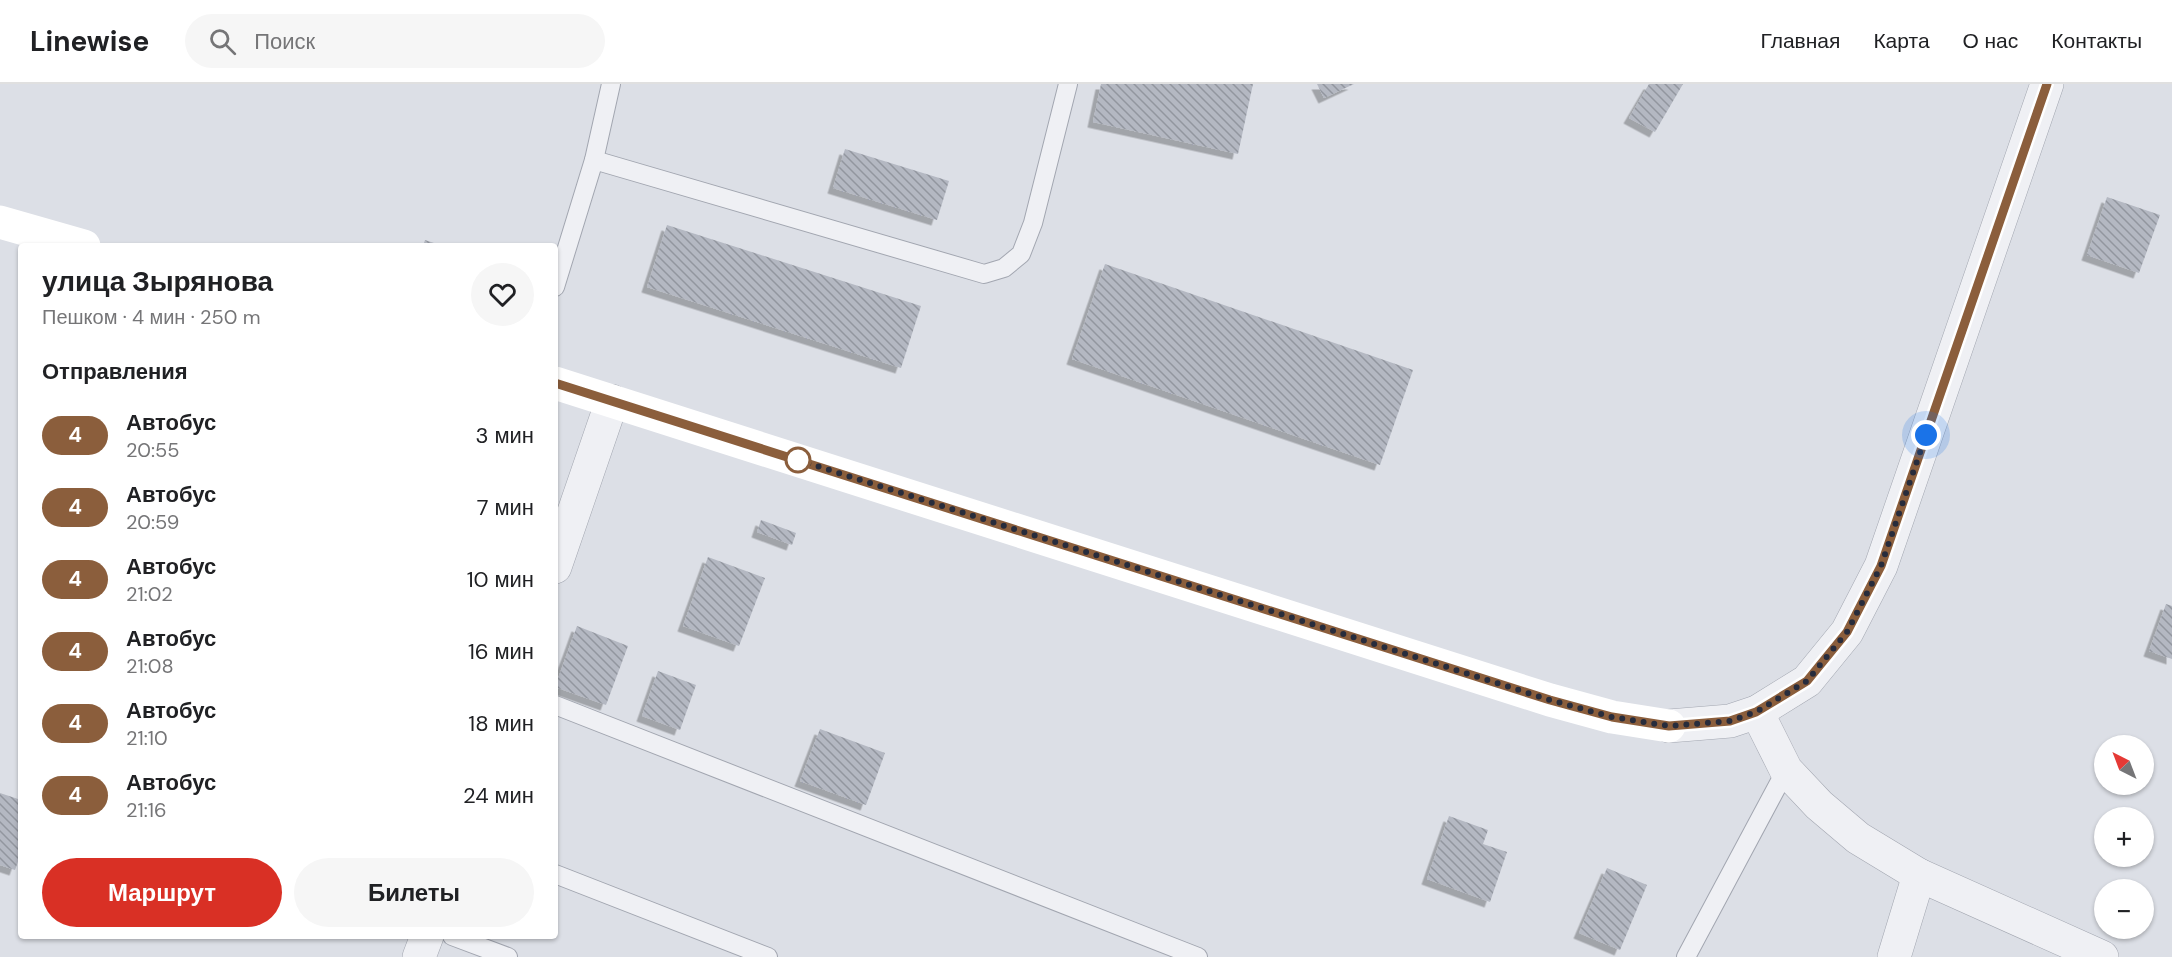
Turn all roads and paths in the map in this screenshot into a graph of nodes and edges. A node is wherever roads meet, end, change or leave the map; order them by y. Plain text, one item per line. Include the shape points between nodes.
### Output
1 (611, 84) edge
2 (1068, 84) edge
3 (2047, 84) edge
4 (594, 160) junction
5 (0, 222) edge
6 (74, 243) edge
7 (558, 277) edge
8 (558, 384) edge
9 (612, 401) junction
10 (558, 558) edge
11 (558, 706) edge
12 (1756, 712) junction
13 (1669, 726) joint
14 (1786, 770) junction
15 (558, 875) edge
16 (1919, 875) junction
17 (426, 939) edge
18 (460, 939) edge
19 (419, 957) edge
20 (508, 957) edge
21 (768, 957) edge
22 (1198, 957) edge
23 (1686, 957) edge
24 (1894, 957) edge
25 (2102, 957) edge

1 - 4 lane
2 - 4 lane via 1033,223 1021,254 1004,268 984,274
3 - 12 street via 1881,566 1847,632 1807,681
4 - 7 lane
5 - 6 main road
8 - 9 main road
9 - 10 street
9 - 13 main road via 1550,700 1612,717
11 - 22 lane
12 - 13 street via 1730,721
12 - 14 street
14 - 16 street via 1858,838
14 - 23 lane
15 - 21 lane
16 - 24 street
16 - 25 street
17 - 19 street
18 - 20 lane

